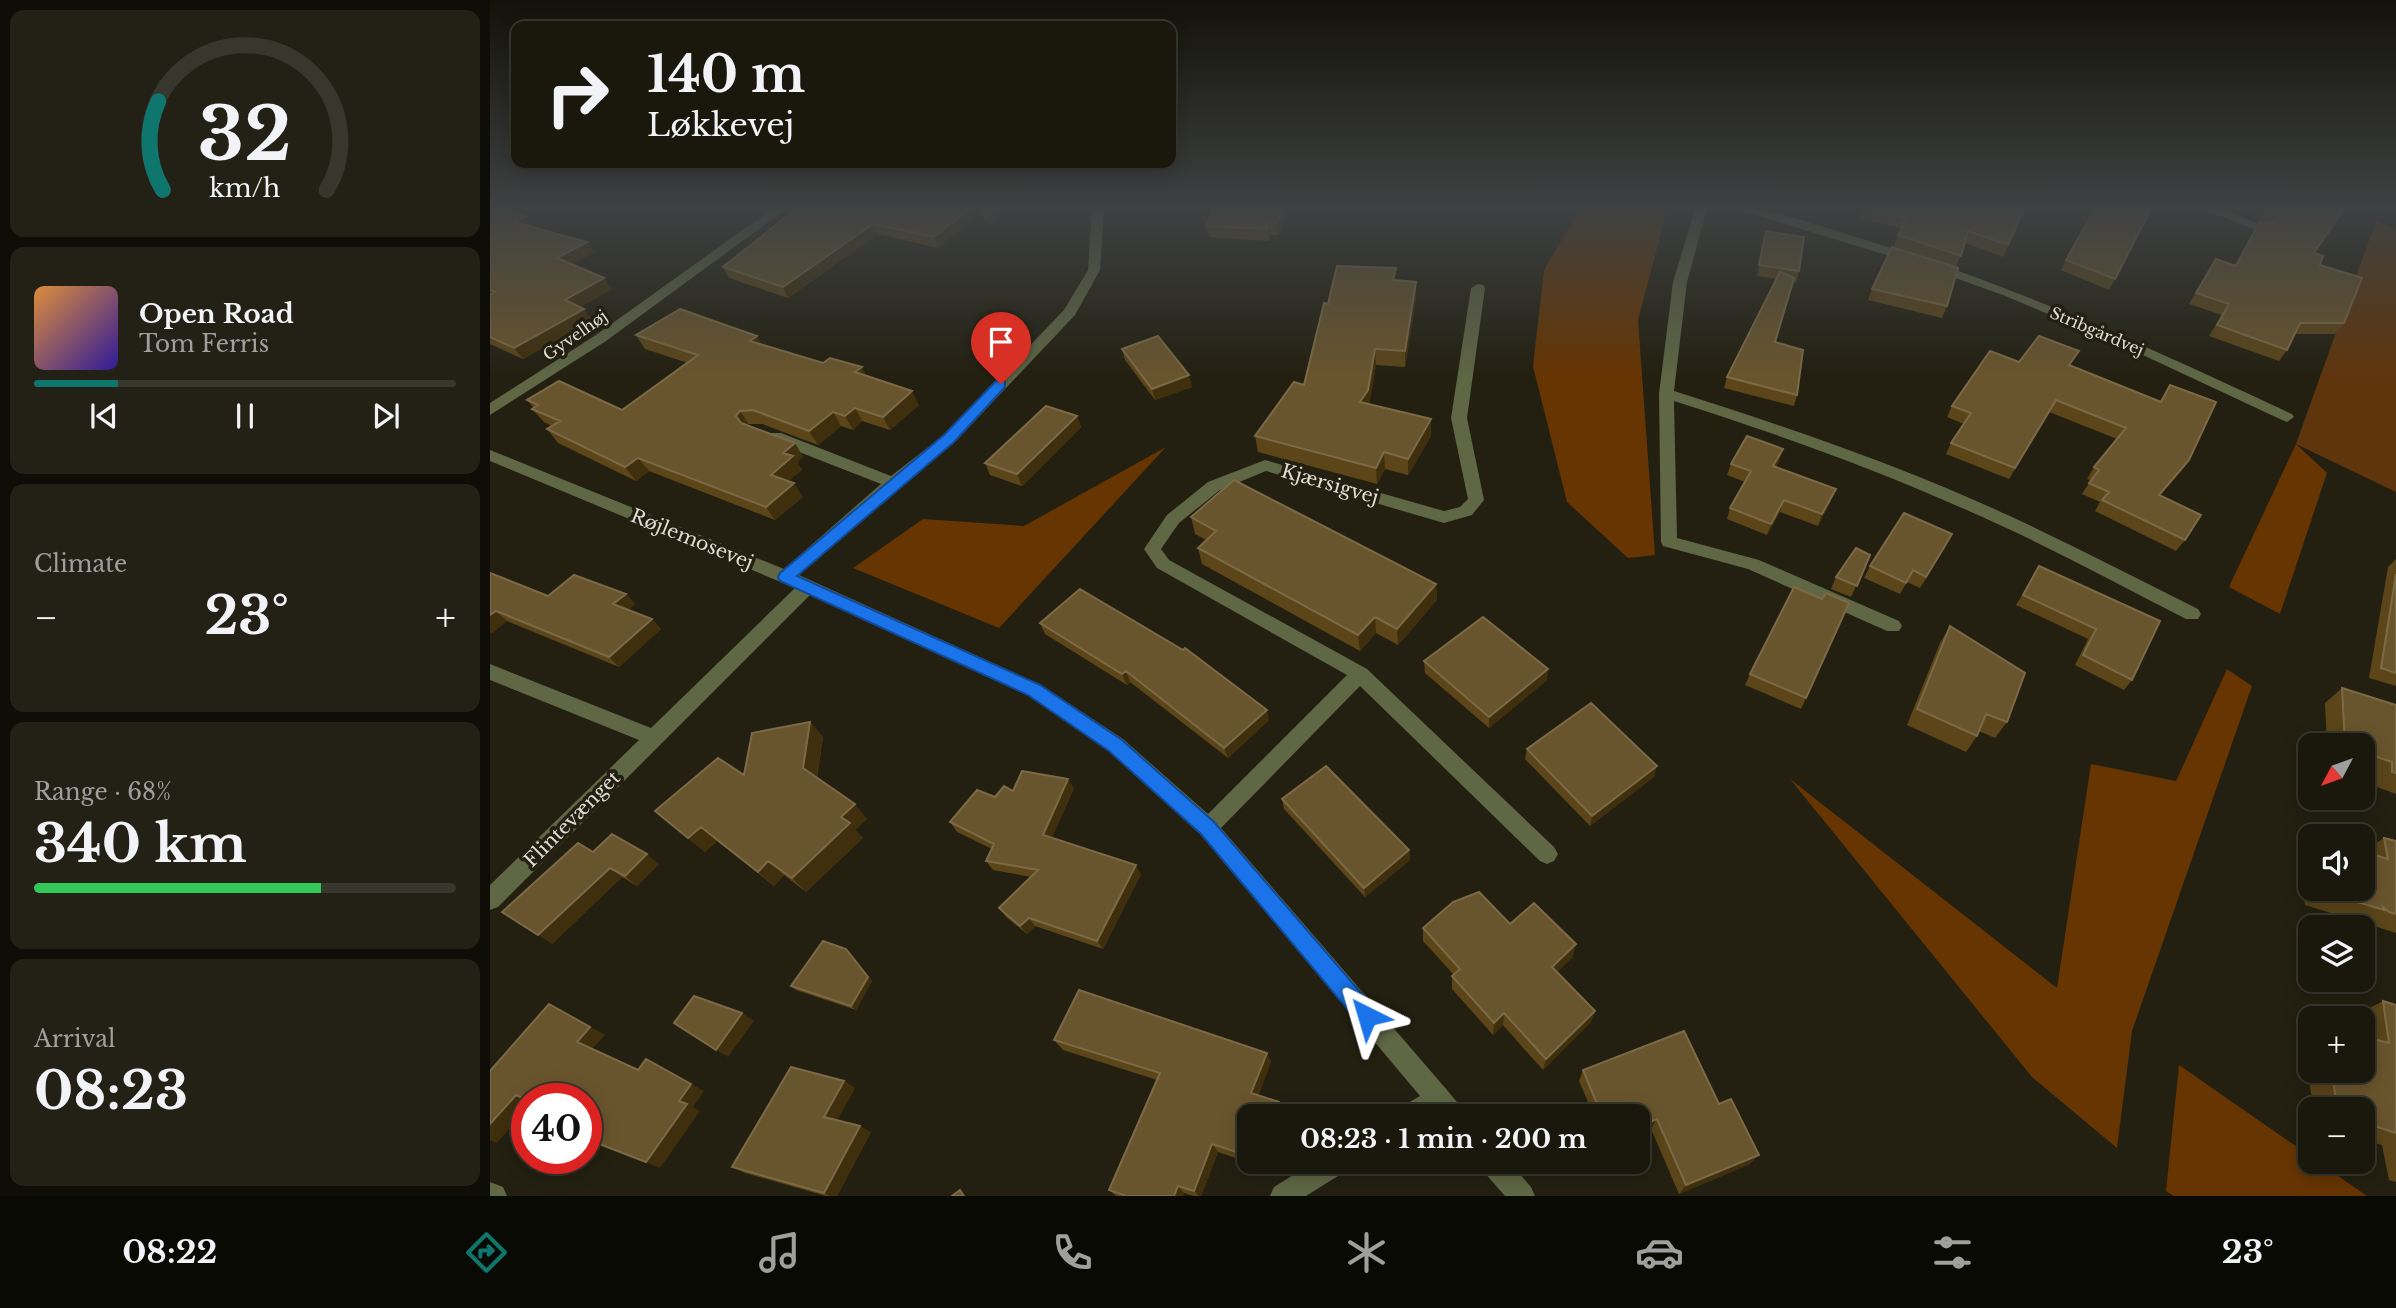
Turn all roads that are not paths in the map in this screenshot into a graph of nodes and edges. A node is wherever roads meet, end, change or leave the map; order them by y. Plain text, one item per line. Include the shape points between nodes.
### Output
1 (703, 265) edge
2 (1094, 265) edge
3 (1685, 265) edge
4 (1930, 265) edge
5 (1478, 288) dead end
6 (1666, 394) junction
7 (490, 410) edge
8 (2287, 417) dead end
9 (756, 430) edge
10 (490, 455) edge
11 (893, 483) junction
12 (786, 577) junction
13 (808, 586) junction
14 (2192, 614) dead end
15 (1893, 626) dead end
16 (490, 672) edge
17 (1360, 674) junction
18 (654, 738) junction
19 (1208, 828) junction
20 (1547, 854) dead end
21 (490, 900) edge
22 (1442, 1104) edge
23 (1318, 1174) edge
24 (1503, 1174) edge
25 (1283, 1196) edge
26 (1522, 1196) edge

1 - 7 street, Gyvelhøj via 551,373
2 - 11 street via 1070,312 949,439
3 - 6 street
4 - 8 street, Stribgårdvej via 2094,327
5 - 17 street, Kjærsigvej via 1459,418 1476,500 1466,511 1444,517 1265,465 1214,486 1173,519 1153,550 1163,564
6 - 14 street via 1786,431 1897,474 2011,523
6 - 15 street via 1669,542 1753,564
9 - 11 street
10 - 12 street, Røjlemosevej
11 - 12 street
12 - 13 street, Røjlemosevej
13 - 18 street, Flintevænget
13 - 19 street, Røjlemosevej via 1034,690 1116,746
16 - 18 street
17 - 19 street
17 - 20 street, Kjærsigvej
18 - 21 street, Flintevænget
19 - 22 street, Røjlemosevej
23 - 25 street
24 - 26 street

